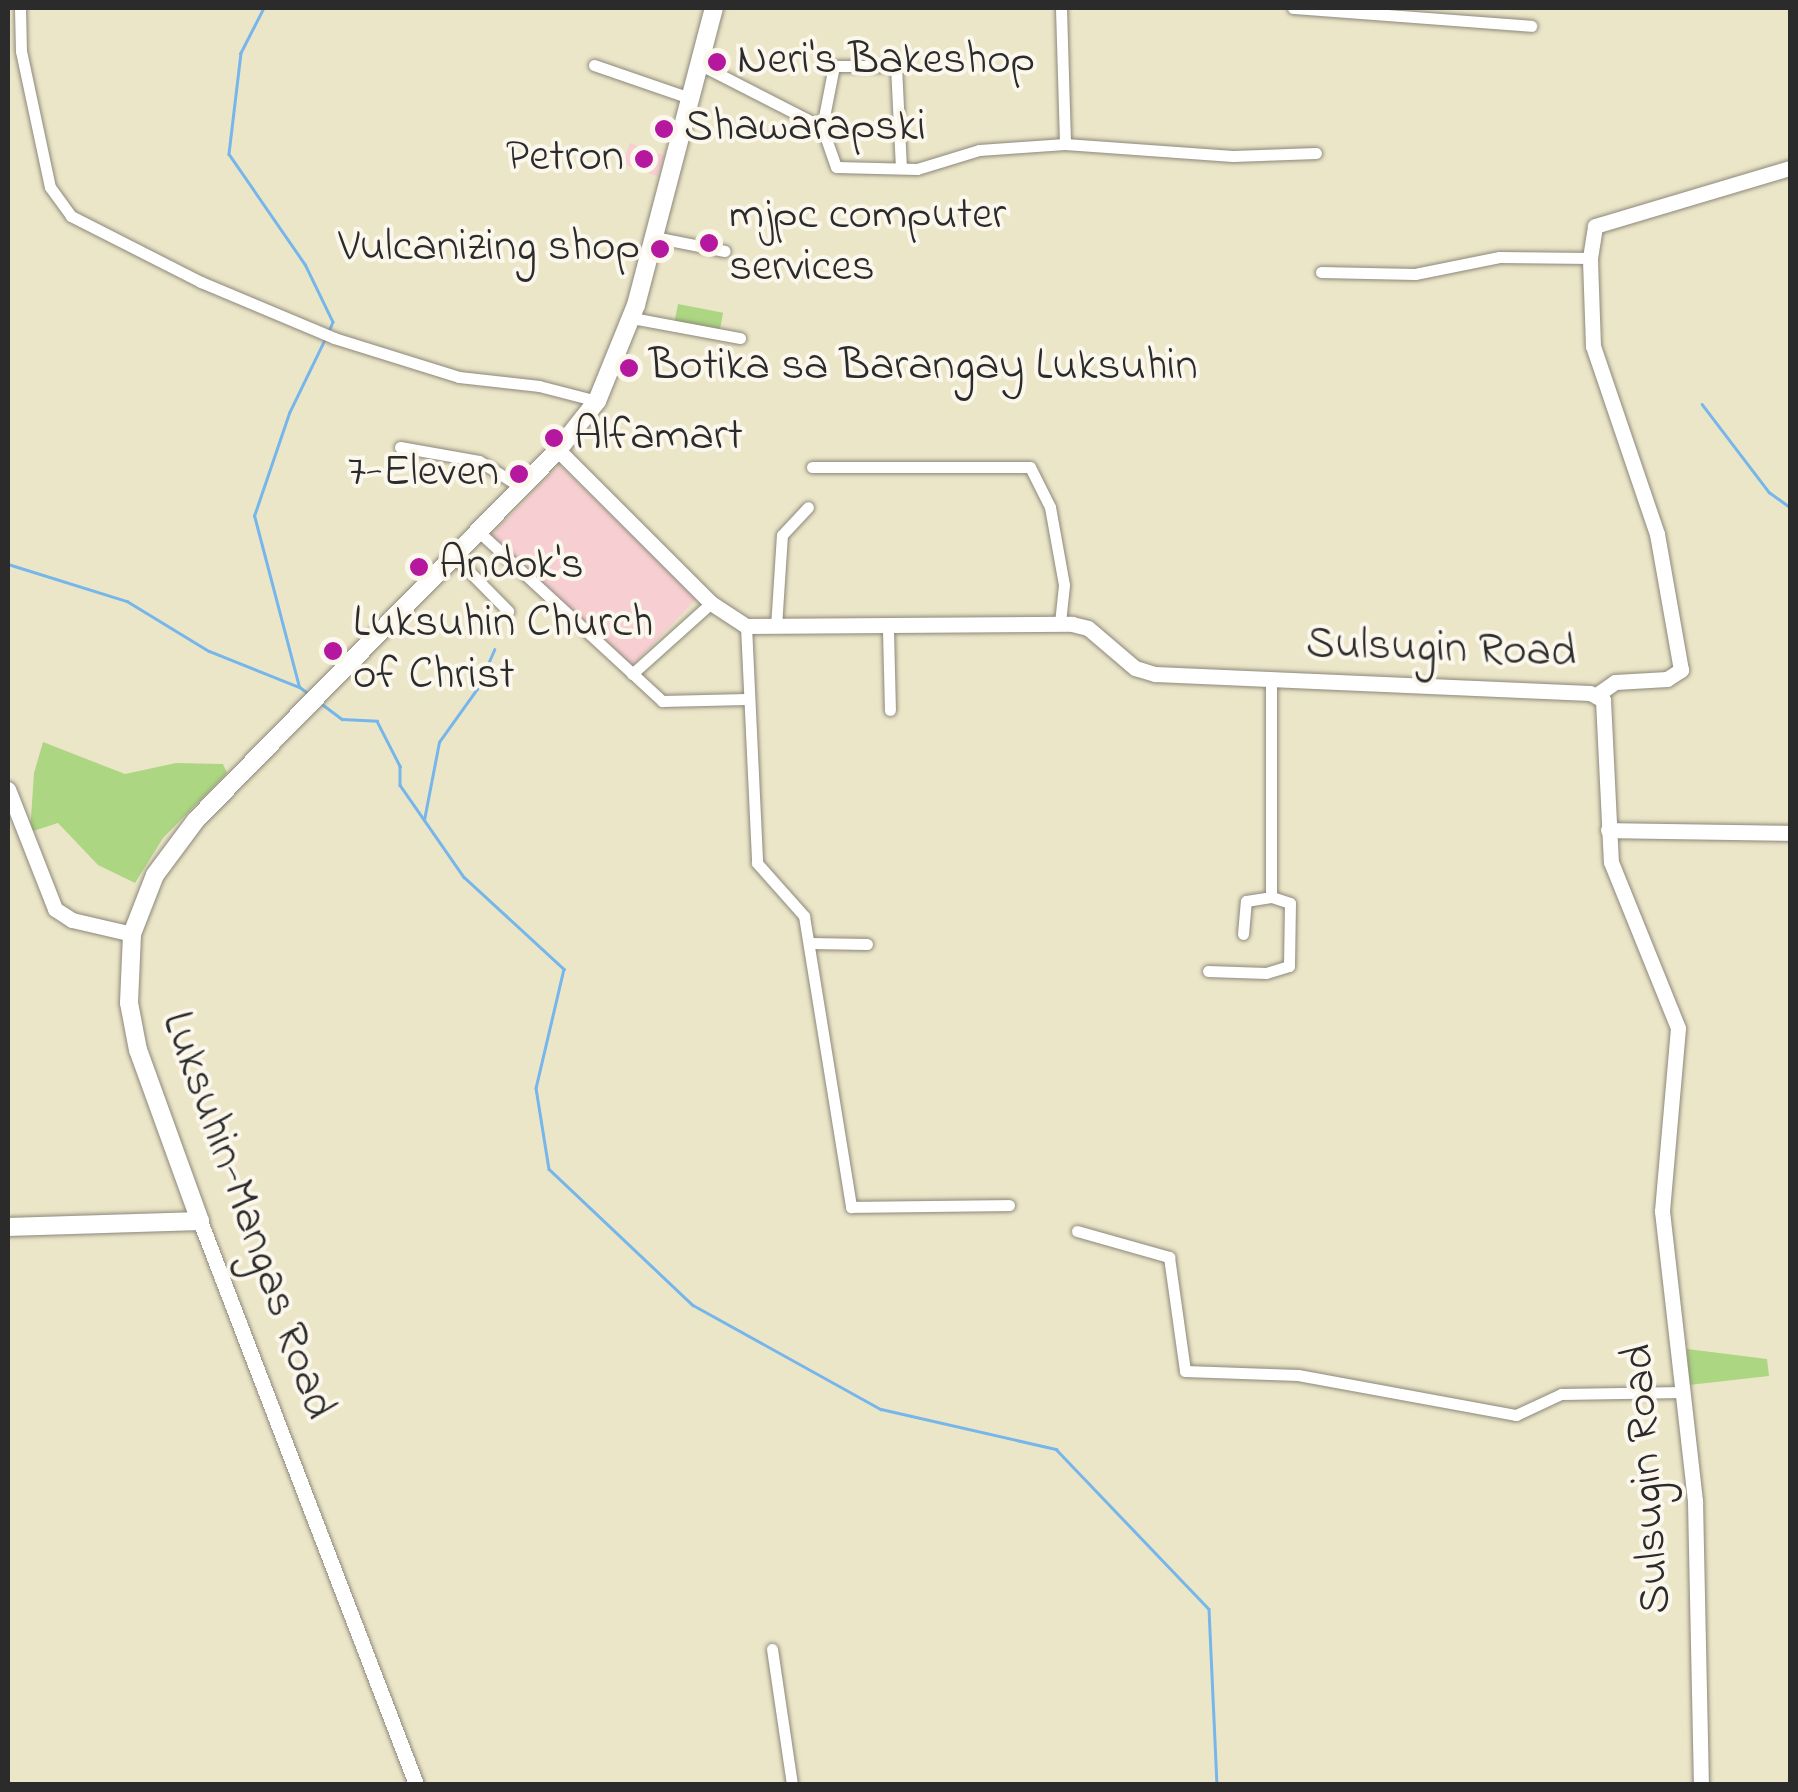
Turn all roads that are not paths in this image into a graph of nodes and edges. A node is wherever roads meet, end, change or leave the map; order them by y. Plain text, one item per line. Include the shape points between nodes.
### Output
1 (20, 8) edge
2 (714, 8) edge
3 (1061, 8) edge
4 (1293, 8) edge
5 (1330, 8) edge
6 (1500, 8) edge
7 (1392, 11) edge
8 (1450, 14) edge
9 (1499, 22) junction
10 (1531, 26) dead end
11 (699, 64) junction
12 (594, 65) dead end
13 (690, 98) junction
14 (822, 127) junction
15 (1065, 144) junction
16 (1316, 153) dead end
17 (901, 168) junction
18 (1790, 168) edge
19 (654, 237) junction
20 (725, 251) dead end
21 (1590, 258) junction
22 (1321, 272) dead end
23 (632, 318) junction
24 (740, 338) dead end
25 (597, 401) junction
26 (400, 447) dead end
27 (558, 450) junction
28 (812, 467) dead end
29 (521, 487) junction
30 (808, 507) dead end
31 (478, 531) junction
32 (454, 557) junction
33 (710, 603) junction
34 (508, 612) dead end
35 (1060, 624) junction
36 (746, 626) junction
37 (776, 627) junction
38 (888, 630) junction
39 (632, 674) junction
40 (1271, 681) junction
41 (1598, 694) junction
42 (746, 700) junction
43 (890, 710) dead end
44 (8, 789) edge
45 (1608, 830) junction
46 (1790, 834) edge
47 (1270, 898) junction
48 (132, 934) junction
49 (1243, 934) dead end
50 (810, 943) junction
51 (867, 944) dead end
52 (1208, 971) dead end
53 (1009, 1205) dead end
54 (200, 1221) junction
55 (8, 1226) edge
56 (1077, 1231) dead end
57 (1683, 1392) junction
58 (772, 1649) dead end
59 (416, 1784) edge
60 (792, 1784) edge
61 (1701, 1784) edge

1 - 25 street via 27,84 57,204 148,256 334,338 459,376
2 - 11 main road, Luksuhin-Mangas Road
3 - 15 street
4 - 5 street
5 - 7 street
6 - 9 street
7 - 8 street
8 - 9 street
9 - 10 street
11 - 13 main road, Luksuhin-Mangas Road
11 - 14 street
12 - 13 street
13 - 19 main road, Luksuhin-Mangas Road
14 - 17 street via 836,167
14 - 17 street via 834,66 896,66
15 - 16 street via 1233,156
15 - 17 street via 979,150 936,167
18 - 21 street via 1595,226
19 - 20 street
19 - 23 main road, Luksuhin-Mangas Road
21 - 22 street via 1499,258 1415,274
21 - 41 street via 1594,346 1658,534 1680,670 1667,679 1615,682
23 - 24 street
23 - 25 main road, Luksuhin-Mangas Road
25 - 27 main road, Luksuhin-Mangas Road
26 - 29 street via 479,461
27 - 29 main road, Luksuhin-Mangas Road
27 - 33 street
28 - 35 street via 1030,467 1050,507 1064,586
29 - 31 main road, Luksuhin-Mangas Road
30 - 37 street via 782,535
31 - 32 main road, Luksuhin-Mangas Road
31 - 39 street
32 - 34 street
32 - 48 main road, Luksuhin-Mangas Road via 173,846
33 - 36 street
33 - 39 street
35 - 38 street, Sulsugin Road
35 - 40 street, Sulsugin Road via 1088,628 1135,668 1155,674
36 - 37 street, Sulsugin Road
36 - 42 street
37 - 38 street, Sulsugin Road
38 - 43 street
39 - 42 street via 662,701
40 - 41 street, Sulsugin Road
40 - 47 street
41 - 45 street, Sulsugin Road via 1606,722
42 - 50 street via 757,863 798,903
44 - 48 street via 55,909 72,920
45 - 46 street
45 - 57 street, Sulsugin Road via 1632,922 1678,1028 1662,1211
47 - 49 street via 1246,901
47 - 52 street via 1290,903 1289,966 1266,973
48 - 54 main road, Luksuhin-Mangas Road via 129,1003 138,1050
50 - 51 street
50 - 53 street via 852,1207
54 - 55 main road
54 - 59 street, Luksuhin-Mangas Road
56 - 57 street via 1169,1257 1185,1371 1298,1375 1516,1415 1561,1394
57 - 61 street, Sulsugin Road via 1694,1501
58 - 60 street

